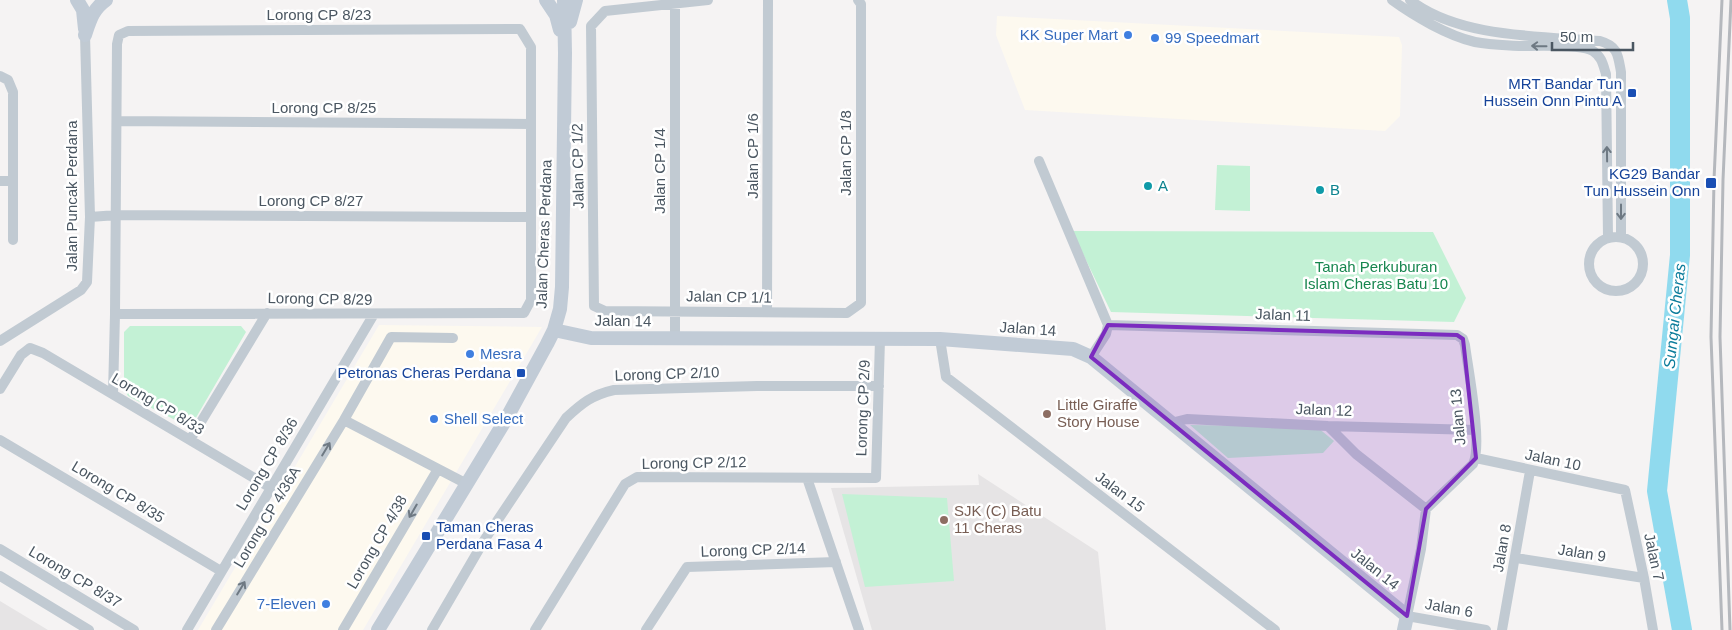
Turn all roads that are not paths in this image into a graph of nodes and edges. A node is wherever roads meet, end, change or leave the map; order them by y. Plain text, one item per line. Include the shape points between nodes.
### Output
1 (77, 0) edge
2 (106, 0) edge
3 (546, 0) edge
4 (564, 0) edge
5 (576, 0) edge
6 (708, 0) edge
7 (768, 0) edge
8 (1392, 0) edge
9 (1410, 0) edge
10 (860, 2) edge
11 (675, 4) junction
12 (86, 35) junction
13 (565, 53) junction
14 (0, 76) edge
15 (117, 121) junction
16 (531, 124) junction
17 (1039, 161) dead end
18 (0, 181) edge
19 (13, 181) junction
20 (116, 216) junction
21 (531, 217) junction
22 (90, 218) junction
23 (1621, 237) junction
24 (1608, 238) junction
25 (13, 240) dead end
26 (861, 303) joint
27 (594, 306) joint
28 (675, 311) junction
29 (767, 312) junction
30 (267, 313) junction
31 (115, 314) junction
32 (374, 314) junction
33 (1108, 325) junction
34 (554, 330) junction
35 (1457, 335) joint
36 (453, 338) dead end
37 (675, 338) junction
38 (880, 339) junction
39 (940, 339) junction
40 (0, 340) edge
41 (1091, 357) junction
42 (879, 386) junction
43 (0, 389) edge
44 (113, 394) junction
45 (344, 420) junction
46 (1171, 423) junction
47 (1328, 426) junction
48 (1476, 430) junction
49 (0, 440) edge
50 (190, 440) junction
51 (1476, 458) junction
52 (438, 469) junction
53 (1530, 471) junction
54 (806, 478) junction
55 (876, 478) joint
56 (467, 484) junction
57 (271, 488) junction
58 (1624, 490) joint
59 (1426, 509) junction
60 (0, 549) edge
61 (1516, 558) junction
62 (836, 562) junction
63 (221, 571) junction
64 (0, 576) edge
65 (1644, 578) junction
66 (1408, 616) junction
67 (89, 630) edge
68 (134, 630) edge
69 (187, 630) edge
70 (216, 630) edge
71 (343, 630) edge
72 (378, 630) edge
73 (432, 630) edge
74 (536, 630) edge
75 (646, 630) edge
76 (859, 630) edge
77 (1275, 630) edge
78 (1404, 630) edge
79 (1486, 630) edge
80 (1502, 630) edge
81 (1653, 630) edge

1 - 12 street via 83,10
2 - 12 street via 92,14
3 - 13 street via 556,16
4 - 13 street, Jalan Cheras Perdana
5 - 13 street
6 - 11 street
7 - 29 street, Jalan CP 1/6
24 -> 8 street via 1606,81 1602,60 1592,50 1473,41 1430,23
9 -> 23 street via 1422,10 1460,26 1610,44 1617,53 1621,72
10 - 26 street, Jalan CP 1/8
11 - 27 street, Jalan CP 1/2 via 604,11 591,26
11 - 28 street, Jalan CP 1/4
12 - 22 street, Jalan Puncak Perdana
13 - 34 street, Jalan Cheras Perdana via 562,287
14 - 19 street via 8,80 13,92
15 - 16 street, Lorong CP 8/25
15 - 16 street, Lorong CP 8/23 via 117,44 119,35 128,31 520,29 531,47
15 - 20 street
16 - 21 street
17 - 33 street
18 - 19 street
19 - 25 street
20 - 21 street, Lorong CP 8/27
20 - 22 street, Lorong CP 8/27
20 - 31 street
21 - 32 street, Lorong CP 8/29 via 531,300 524,313
22 - 40 street, Jalan Puncak Perdana via 87,282 81,290
23 - 24 street
23 - 24 street via 1637,246 1644,263 1638,280 1623,291 1605,289 1597,284 1589,268 1592,252
26 - 29 street, Jalan CP 1/1 via 847,313
27 - 28 street, Jalan CP 1/1 via 606,311
28 - 29 street, Jalan CP 1/1
28 - 37 street, Jalan CP 1/4
30 - 31 street, Lorong CP 8/29
30 - 32 street, Lorong CP 8/29
30 - 50 street
31 - 44 street
32 - 57 street, Lorong CP 8/36
33 - 35 street, Jalan 11
33 - 41 street
34 - 37 street, Jalan 14 via 591,338
34 - 56 street, Jalan Cheras Perdana
35 - 48 street, Jalan 13 via 1465,346
36 - 45 street, Lorong CP 4/36A via 391,337
37 - 38 street, Jalan 14
38 - 39 street, Jalan 14
38 - 42 street, Lorong CP 2/9
39 - 41 street, Jalan 14 via 1073,348
39 - 77 street, Jalan 15 via 946,377
41 - 46 street, Jalan 14
42 - 55 street, Lorong CP 2/9
42 - 73 street, Lorong CP 2/10 via 614,390 583,402 566,418 486,539
43 - 44 street, Lorong CP 8/33 via 21,355 30,348
44 - 50 street, Lorong CP 8/33
45 - 52 street
70 -> 45 street, Lorong CP 4/36A
46 - 47 street, Jalan 12 via 1188,419
46 - 66 street, Jalan 14
47 - 48 street, Jalan 12
47 - 59 street via 1356,454
48 - 51 street, Jalan 13
49 - 63 street, Lorong CP 8/35
50 - 57 street, Lorong CP 8/33
51 - 53 street, Jalan 10
51 - 59 street, Jalan 13
52 - 56 street
52 -> 71 street, Lorong CP 4/38
53 - 58 street, Jalan 10
53 - 61 street, Jalan 8
54 - 55 street, Lorong CP 2/12
54 - 62 street
54 - 74 street, Lorong CP 2/12 via 637,477 625,484
56 - 72 street, Jalan Cheras Perdana
57 - 63 street, Lorong CP 8/36
58 - 65 street, Jalan 7
59 - 66 street
60 - 68 street, Lorong CP 8/37
61 - 65 street, Jalan 9
61 - 80 street, Jalan 8
62 - 75 street, Lorong CP 2/14 via 687,567
62 - 76 street
63 - 69 street, Lorong CP 8/36
64 - 67 street
65 - 81 street, Jalan 7
66 - 78 street
66 - 79 street, Jalan 6

